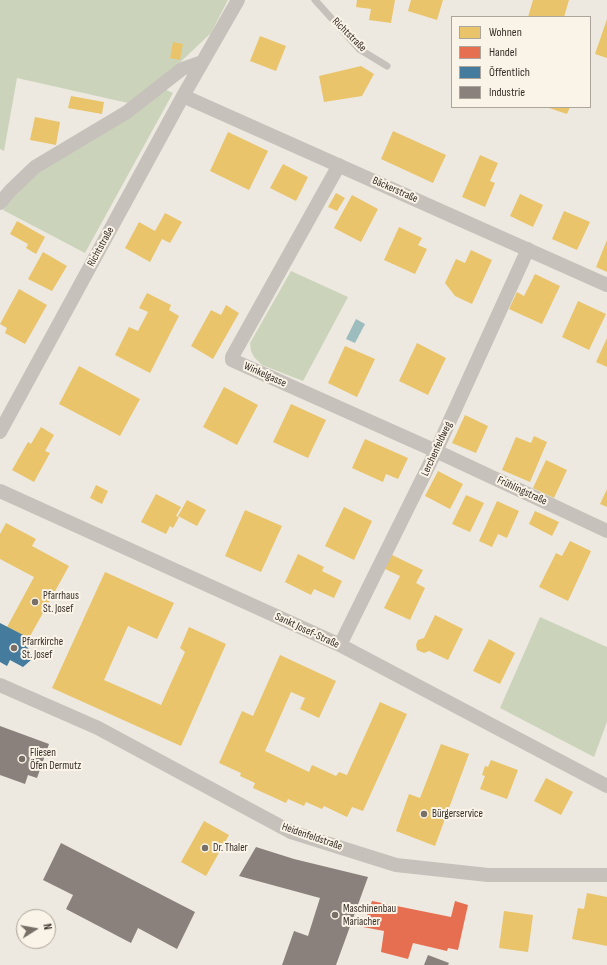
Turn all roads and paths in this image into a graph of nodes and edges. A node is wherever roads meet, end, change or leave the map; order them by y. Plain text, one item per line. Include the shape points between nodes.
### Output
1 (238, 0) edge
2 (315, 0) edge
3 (202, 62) junction
4 (386, 66) dead end
5 (183, 96) junction
6 (339, 165) junction
7 (0, 203) edge
8 (528, 249) junction
9 (607, 285) edge
10 (0, 432) edge
11 (436, 451) junction
12 (0, 490) edge
13 (607, 531) edge
14 (340, 646) junction
15 (0, 685) edge
16 (607, 786) edge
17 (607, 875) edge

1 - 3 street, Richtstraße
2 - 4 lane, Richtstraße via 359,49
3 - 5 street, Richtstraße
3 - 7 street via 182,69 128,112 35,167
5 - 6 street, Bäckerstraße
5 - 10 street, Richtstraße
6 - 8 street, Bäckerstraße
6 - 11 street, Winkelgasse via 232,359
8 - 9 street, Bäckerstraße
8 - 11 street, Lerchenfeldweg
11 - 13 street, Frühlingstraße
11 - 14 street, Lerchenfeldweg
12 - 14 street, Sankt Josef-Straße
14 - 16 street, Sankt Josef-Straße
15 - 17 street, Heidenfeldstraße via 98,728 290,832 396,864 488,875

